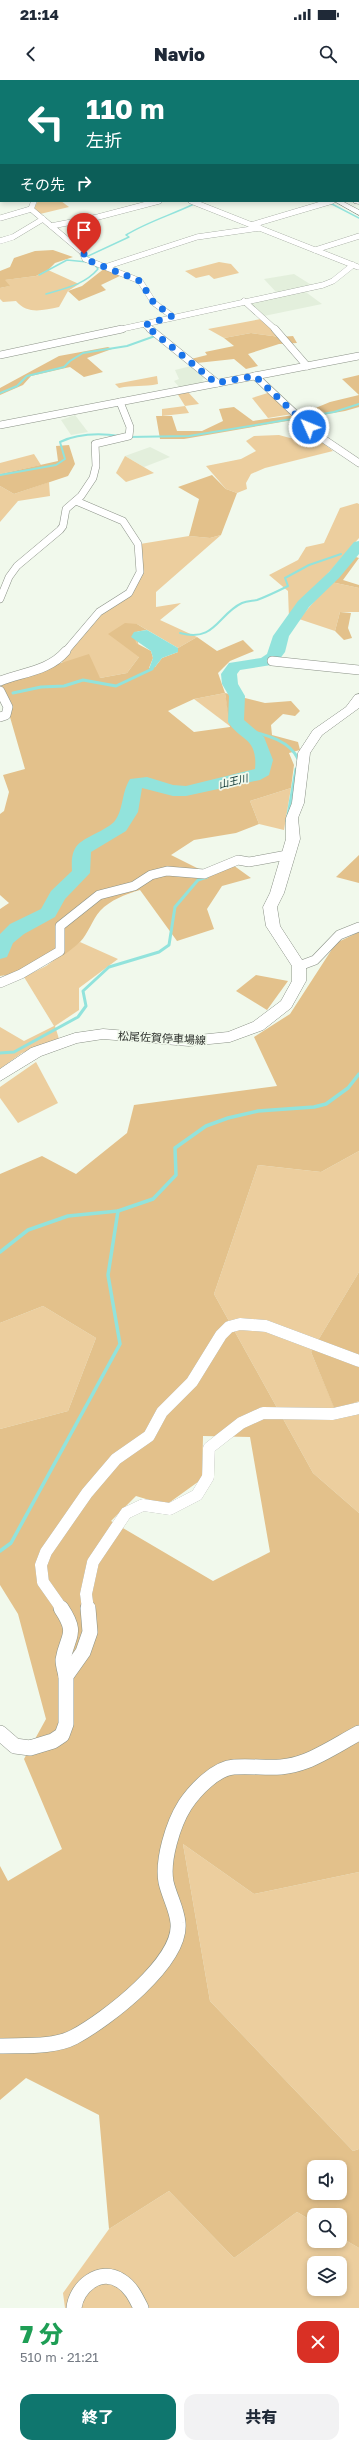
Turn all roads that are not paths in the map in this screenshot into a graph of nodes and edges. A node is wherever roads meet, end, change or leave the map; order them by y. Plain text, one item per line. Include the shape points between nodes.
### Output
1 (34, 202) edge
2 (155, 202) edge
3 (194, 202) edge
4 (329, 202) edge
5 (339, 202) edge
6 (30, 209) junction
7 (359, 213) edge
8 (0, 218) edge
9 (43, 219) junction
10 (251, 225) junction
11 (51, 226) junction
12 (260, 228) junction
13 (359, 236) edge
14 (0, 241) edge
15 (315, 250) junction
16 (105, 266) junction
17 (356, 266) edge
18 (244, 301) junction
19 (172, 316) junction
20 (145, 325) junction
21 (0, 355) edge
22 (359, 356) edge
23 (306, 366) junction
24 (255, 376) junction
25 (216, 383) junction
26 (120, 402) junction
27 (0, 425) edge
28 (359, 463) edge
29 (76, 501) junction
30 (0, 599) edge
31 (272, 661) dead end
32 (359, 670) edge
33 (0, 681) edge
34 (0, 691) edge
35 (359, 698) edge
36 (0, 717) edge
37 (287, 855) junction
38 (359, 927) edge
39 (299, 966) junction
40 (0, 983) edge
41 (0, 1076) edge
42 (359, 1361) edge
43 (359, 1408) edge
44 (66, 1676) junction
45 (0, 1733) edge
46 (359, 1733) edge
47 (0, 2046) edge
48 (74, 2308) edge
49 (141, 2308) edge

1 - 6 street
2 - 11 street
3 - 10 street
4 - 10 street
5 - 7 street
6 - 8 street
6 - 9 street
9 - 11 street
9 - 14 street via 13,237
10 - 12 street
11 - 16 street via 82,252 85,259
12 - 15 street
12 - 16 street via 197,237
13 - 15 street
15 - 17 street
16 - 19 street via 140,281 154,303
17 - 18 street via 323,285
18 - 19 street
18 - 23 street via 279,332
19 - 20 street
20 - 21 street via 72,338
20 - 25 street
22 - 23 street
23 - 24 street
24 - 25 street
24 - 28 street via 319,436
25 - 26 street
26 - 27 street
26 - 29 street via 130,427 127,437 95,444 96,472
29 - 30 street via 66,509 60,530 17,566 9,577
29 - 33 street via 123,521 138,544 140,572 129,593 99,612 58,660 38,670
31 - 32 street
34 - 36 street via 8,707 6,715
35 - 37 main road via 350,710 318,733 304,753 298,803 292,818 293,839
37 - 39 main road via 270,907 270,917 273,926
37 - 40 street via 249,862 238,860 204,874 167,871 151,875 134,886 99,895 60,926 60,951
38 - 39 street via 335,937 317,962 310,966
39 - 41 main road, 松尾佐賀停車場線 via 299,981 286,1004 268,1021 245,1032 212,1040 190,1041 103,1034 75,1038 36,1052
42 - 44 street via 266,1326 240,1324 229,1327 221,1335 192,1382 162,1412 149,1436 116,1459 92,1487 46,1552 41,1565 43,1582 71,1627 71,1638 63,1661
43 - 44 street via 338,1415 271,1413 251,1417 224,1436 212,1441 208,1448 209,1478 200,1493 170,1509 145,1504 126,1513 93,1562 86,1594 90,1632 83,1652
44 - 45 street via 66,1724 62,1734 53,1741 30,1748 15,1746
46 - 47 street via 306,1761 275,1769 233,1767 219,1772 204,1784 185,1805 165,1854 166,1881 178,1923 176,1941 170,1953 134,1996 74,2037 55,2043
48 - 49 street via 83,2285 98,2277 118,2278 132,2290

